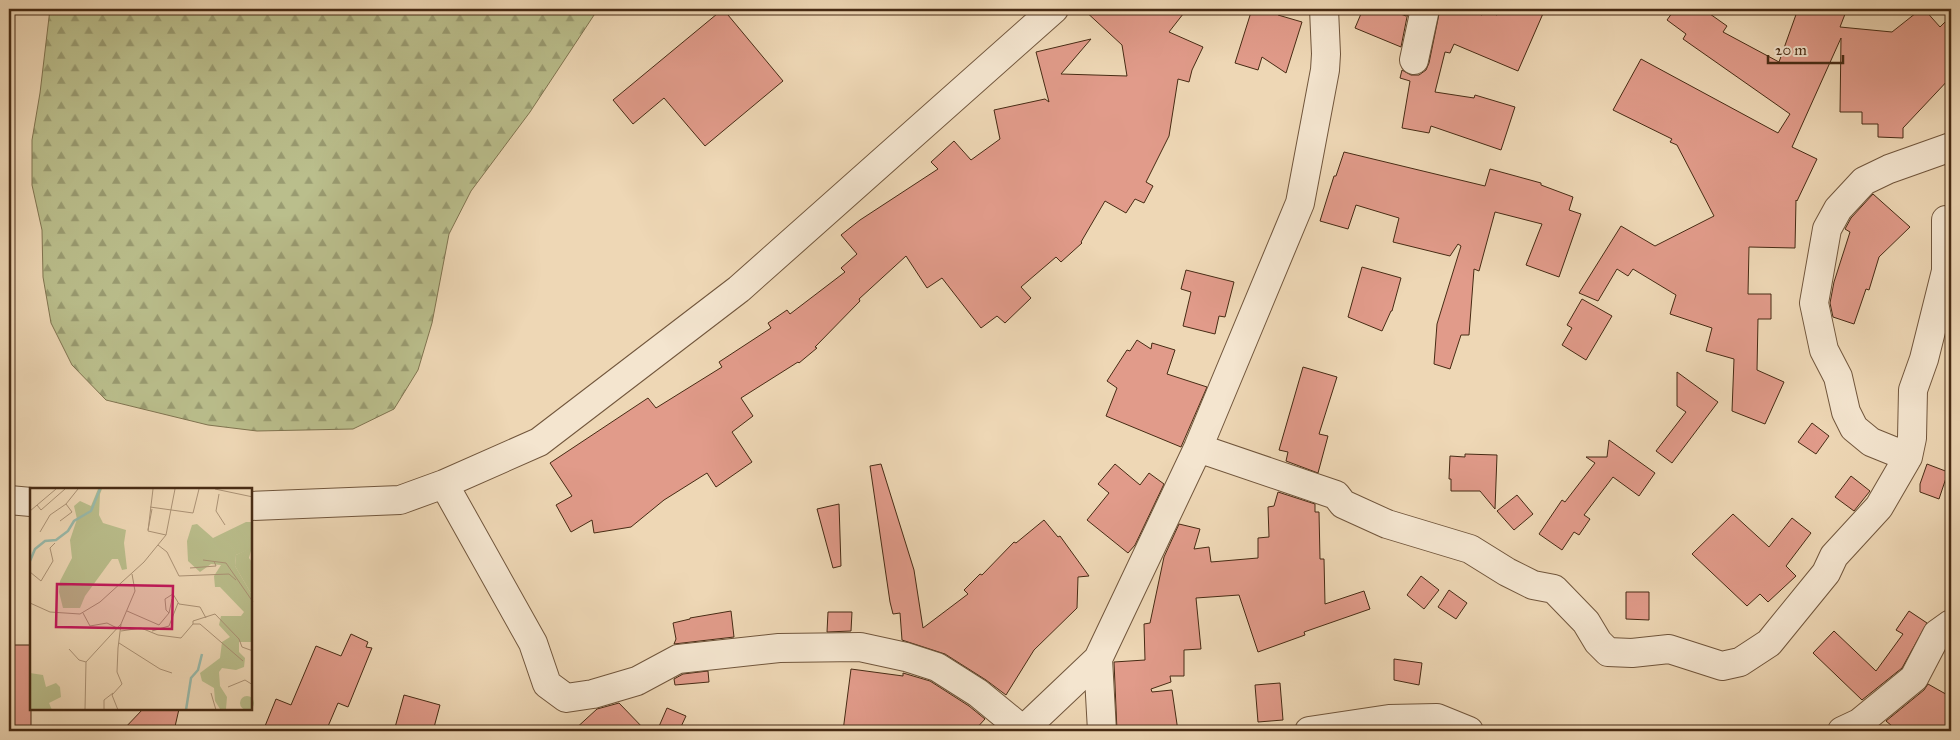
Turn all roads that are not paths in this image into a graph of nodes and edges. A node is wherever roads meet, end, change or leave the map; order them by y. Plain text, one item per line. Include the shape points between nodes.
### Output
1 (1054, 9) edge
2 (1324, 9) edge
3 (1425, 9) edge
4 (1414, 60) dead end
5 (1951, 146) edge
6 (1946, 220) dead end
7 (1198, 448) junction
8 (1908, 457) junction
9 (444, 484) junction
10 (9, 500) edge
11 (30, 502) edge
12 (252, 506) edge
13 (1951, 624) edge
14 (1098, 659) junction
15 (1023, 731) edge
16 (1102, 731) edge
17 (1308, 731) edge
18 (1470, 731) edge
19 (1842, 731) edge

1 - 9 street via 731,294 539,442
2 - 7 street via 1326,54 1300,203
3 - 4 street
5 - 8 street via 1864,181 1838,209 1827,229 1814,303 1824,350 1838,377 1846,412 1854,428 1871,442
6 - 8 street via 1946,271 1913,390 1912,438
7 - 8 street via 1336,495 1343,504 1387,524 1470,549 1533,585 1554,589 1586,622 1608,652 1669,649 1722,666 1740,662 1769,643 1826,573 1834,556 1879,507
7 - 14 street
9 - 12 street via 400,500
9 - 15 street via 533,643 547,684 566,698 637,681 678,659 779,648 860,647 906,656 936,667 978,693
10 - 11 street
13 - 19 street via 1937,634 1914,678 1859,723
14 - 15 street
14 - 16 street
17 - 18 street via 1389,719 1437,718

